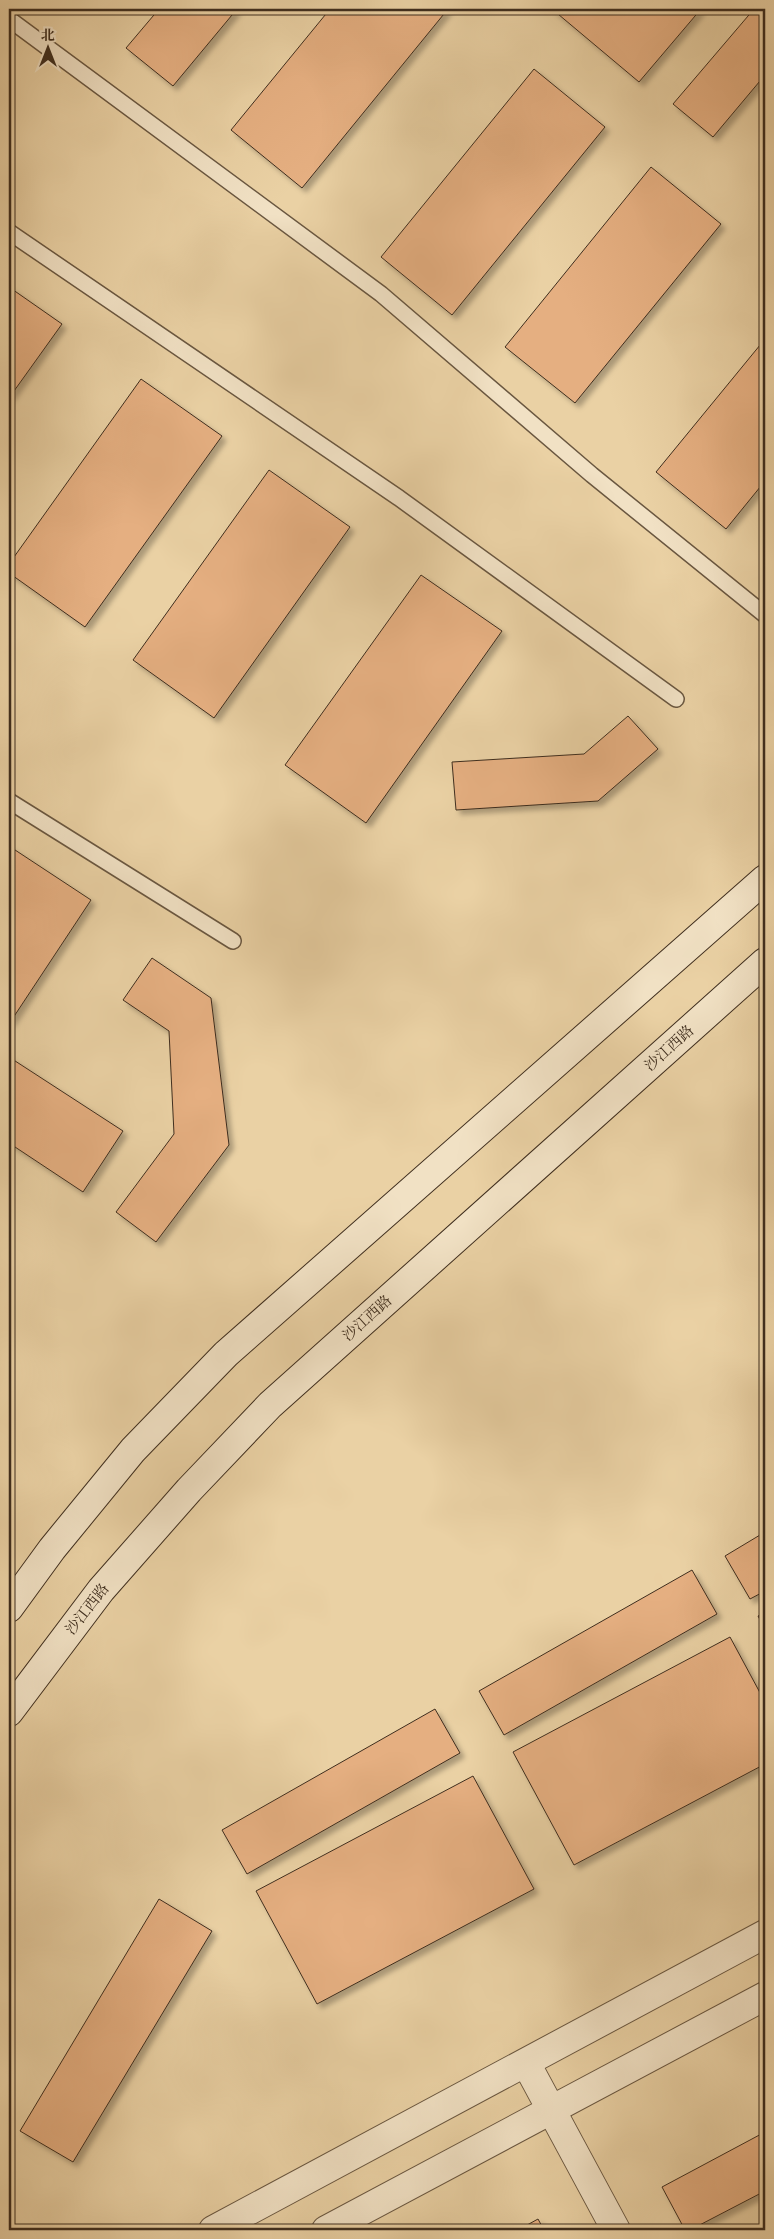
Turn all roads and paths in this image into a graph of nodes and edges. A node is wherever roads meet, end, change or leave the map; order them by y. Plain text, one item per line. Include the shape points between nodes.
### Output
1 (9, 19) edge
2 (9, 232) edge
3 (765, 615) edge
4 (676, 700) dead end
5 (9, 801) edge
6 (765, 879) edge
7 (233, 941) dead end
8 (765, 962) edge
9 (9, 1608) edge
10 (9, 1712) edge
11 (765, 1934) edge
12 (765, 1996) edge
13 (526, 2063) junction
14 (552, 2110) junction
15 (213, 2230) edge
16 (326, 2230) edge
17 (616, 2230) edge

1 - 3 lane via 381,294 592,475
2 - 4 lane via 398,498
5 - 7 lane
6 - 9 street via 226,1354 133,1450 52,1549
8 - 10 street, 沙江西路 via 270,1405 101,1590
11 - 13 street
12 - 14 street
13 - 14 street
13 - 15 street
14 - 16 street
14 - 17 street

